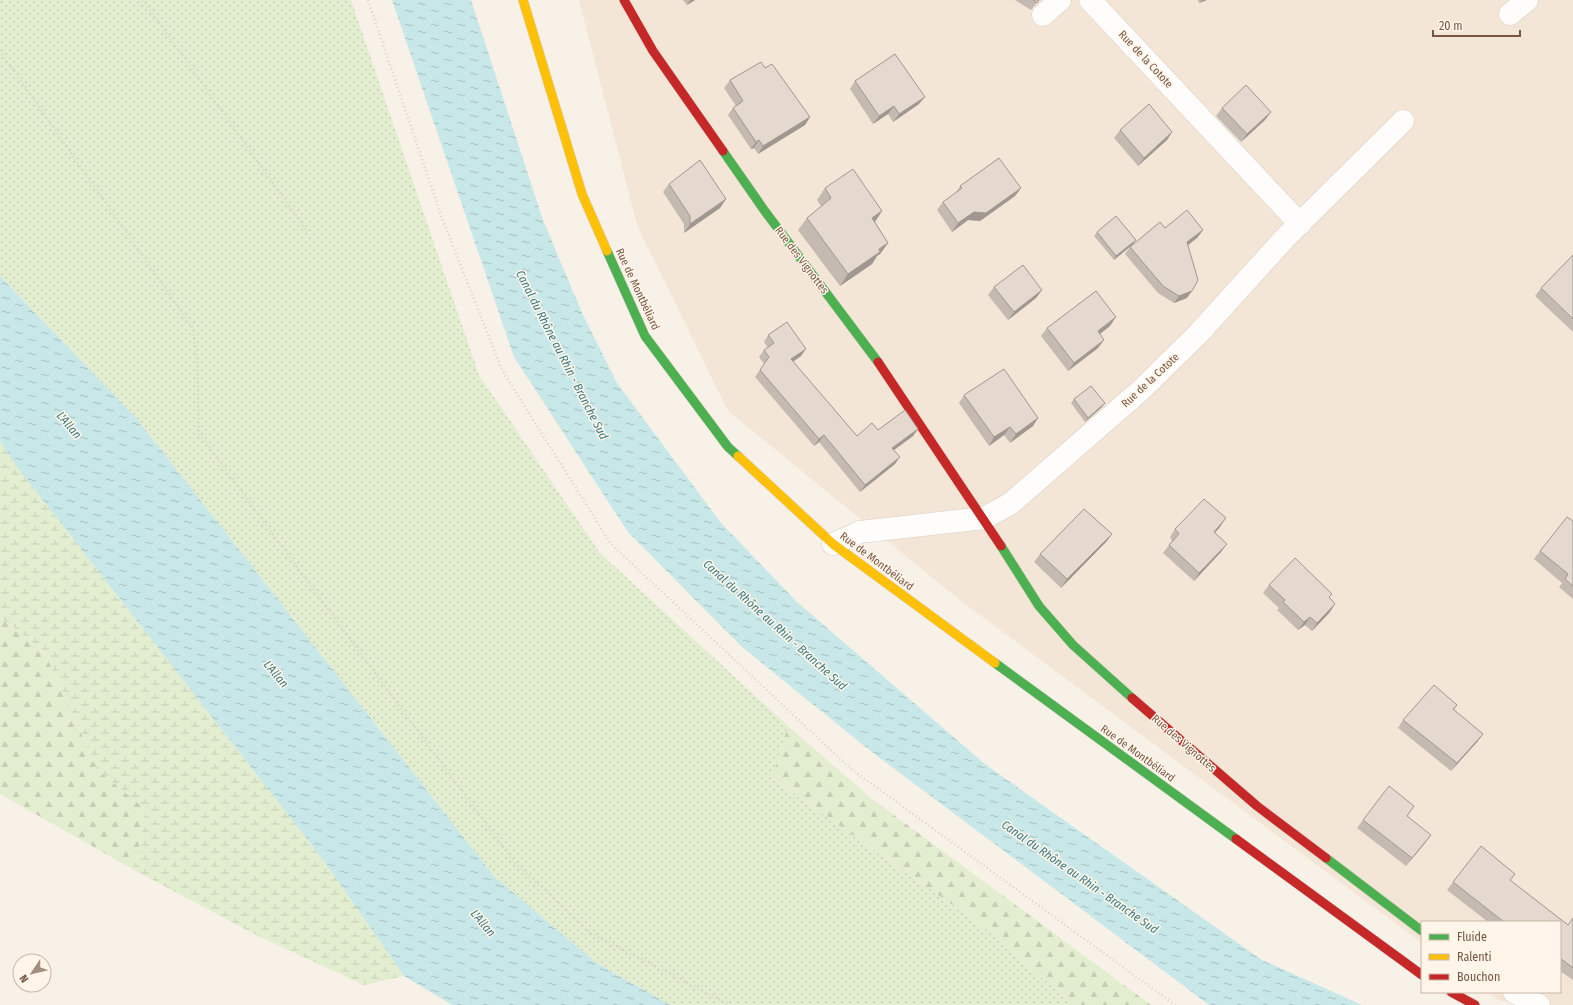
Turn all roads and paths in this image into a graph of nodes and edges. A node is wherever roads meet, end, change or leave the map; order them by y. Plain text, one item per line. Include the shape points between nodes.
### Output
1 (3, 0) edge
2 (143, 0) edge
3 (368, 0) edge
4 (523, 0) edge
5 (624, 0) edge
6 (1060, 0) edge
7 (1090, 0) edge
8 (1527, 0) edge
9 (0, 2) edge
10 (1510, 14) dead end
11 (1043, 15) dead end
12 (0, 51) edge
13 (1403, 121) dead end
14 (1300, 224) junction
15 (309, 234) dead end
16 (984, 518) junction
17 (833, 544) junction
18 (1421, 930) edge
19 (1421, 975) edge
20 (1453, 993) edge
21 (1516, 993) edge
22 (730, 1005) edge
23 (1175, 1005) edge
24 (1474, 1005) edge
25 (1539, 1005) edge

1 - 9 path
2 - 15 path
3 - 23 path via 442,218 502,370 611,544 850,768
4 - 17 main road, Rue de Montbéliard via 582,194 645,336 728,447
5 - 16 main road, Rue des Vignottes via 653,51 764,210 862,339
6 - 11 street
7 - 14 street, Rue de la Cotote
8 - 10 street
12 - 22 path via 192,328 197,356 199,434 515,863 591,933
13 - 14 street, Rue de la Cotote
14 - 16 street, Rue de la Cotote via 1199,333 1141,390 1010,504
16 - 17 street via 860,532
16 - 18 main road, Rue des Vignottes via 1039,606 1073,645 1168,731 1257,806
17 - 19 main road, Rue de Montbéliard
20 - 24 main road
21 - 25 street

